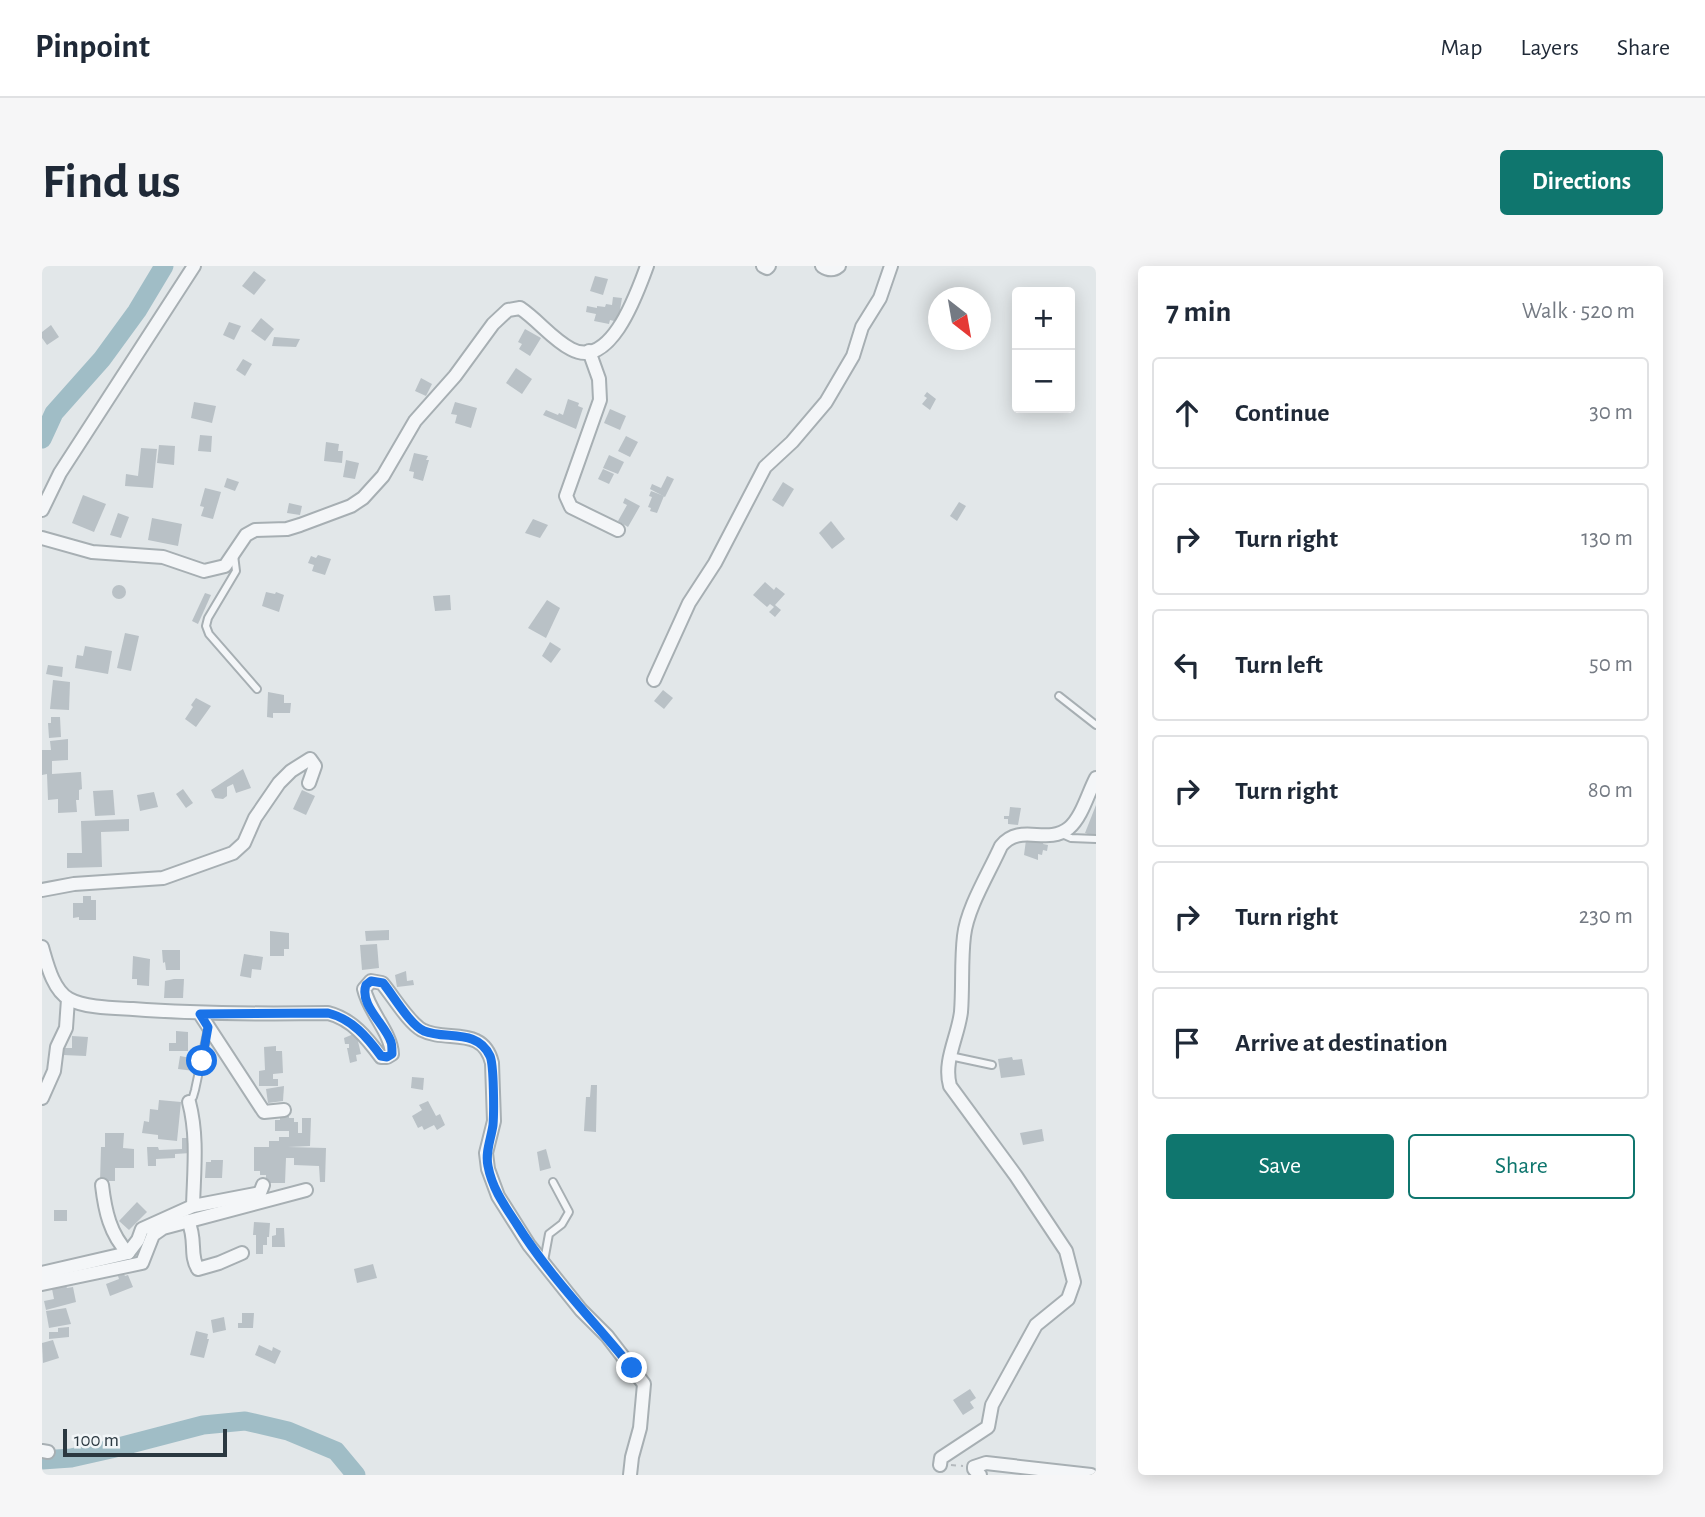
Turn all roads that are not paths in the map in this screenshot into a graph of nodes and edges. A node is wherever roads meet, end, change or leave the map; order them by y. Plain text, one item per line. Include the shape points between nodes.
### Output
1 (194, 266) edge
2 (647, 266) edge
3 (763, 266) edge
4 (769, 266) edge
5 (822, 266) edge
6 (839, 266) edge
7 (891, 266) edge
8 (589, 351) junction
9 (42, 510) edge
10 (618, 530) dead end
11 (42, 538) edge
12 (234, 555) junction
13 (654, 680) dead end
14 (257, 689) dead end
15 (1059, 696) dead end
16 (1096, 726) edge
17 (1096, 778) edge
18 (309, 783) dead end
19 (1060, 833) junction
20 (1096, 839) edge
21 (42, 890) edge
22 (42, 947) edge
23 (68, 999) junction
24 (200, 1014) junction
25 (208, 1027) junction
26 (950, 1056) junction
27 (992, 1065) dead end
28 (42, 1098) edge
29 (187, 1102) joint
30 (284, 1110) dead end
31 (553, 1182) dead end
32 (102, 1185) dead end
33 (263, 1185) dead end
34 (306, 1190) dead end
35 (193, 1206) junction
36 (188, 1221) junction
37 (242, 1252) dead end
38 (128, 1254) junction
39 (543, 1263) junction
40 (42, 1273) edge
41 (42, 1284) edge
42 (940, 1465) road end
43 (977, 1471) edge
44 (630, 1475) edge
45 (1091, 1475) edge

1 - 9 street via 60,473
2 - 8 street via 626,321 606,342
3 - 4 street
5 - 6 street via 828,270
7 - 13 street via 853,356 826,402 765,467 689,603
8 - 10 street via 599,379 600,400 566,496 571,507
8 - 12 street via 572,350 520,308 508,310 415,421 383,476 363,498 287,529 255,530 238,544
11 - 12 street via 92,552 163,557 204,570 225,566
12 - 14 lane via 236,571 206,626
15 - 16 lane
17 - 19 street via 1077,817
18 - 21 street via 315,766 310,759 279,783 244,844 233,853 163,878
19 - 20 lane
19 - 26 street via 1019,834 1001,846 964,934 961,1014
22 - 23 street via 56,984
23 - 24 street via 102,1007
23 - 28 street via 66,1028
24 - 25 street
24 - 39 street via 328,1013 341,1016 387,1057 392,1054 391,1043 364,989 378,981 419,1028 476,1041 492,1063 494,1121 486,1153 488,1168 498,1196
25 - 29 lane via 195,1090
25 - 30 street via 264,1112
26 - 27 lane
26 - 42 street via 950,1087 1066,1251 1074,1282 1068,1298 1036,1325 992,1405 988,1427 941,1458
29 - 35 street via 195,1152
31 - 39 lane via 569,1212 549,1234
32 - 38 street via 111,1228
33 - 35 street via 260,1193
34 - 36 street
35 - 38 street via 142,1229
36 - 37 street via 198,1269
36 - 41 street via 153,1235 142,1263
38 - 40 street
39 - 44 street via 644,1384
43 - 45 street via 986,1463

